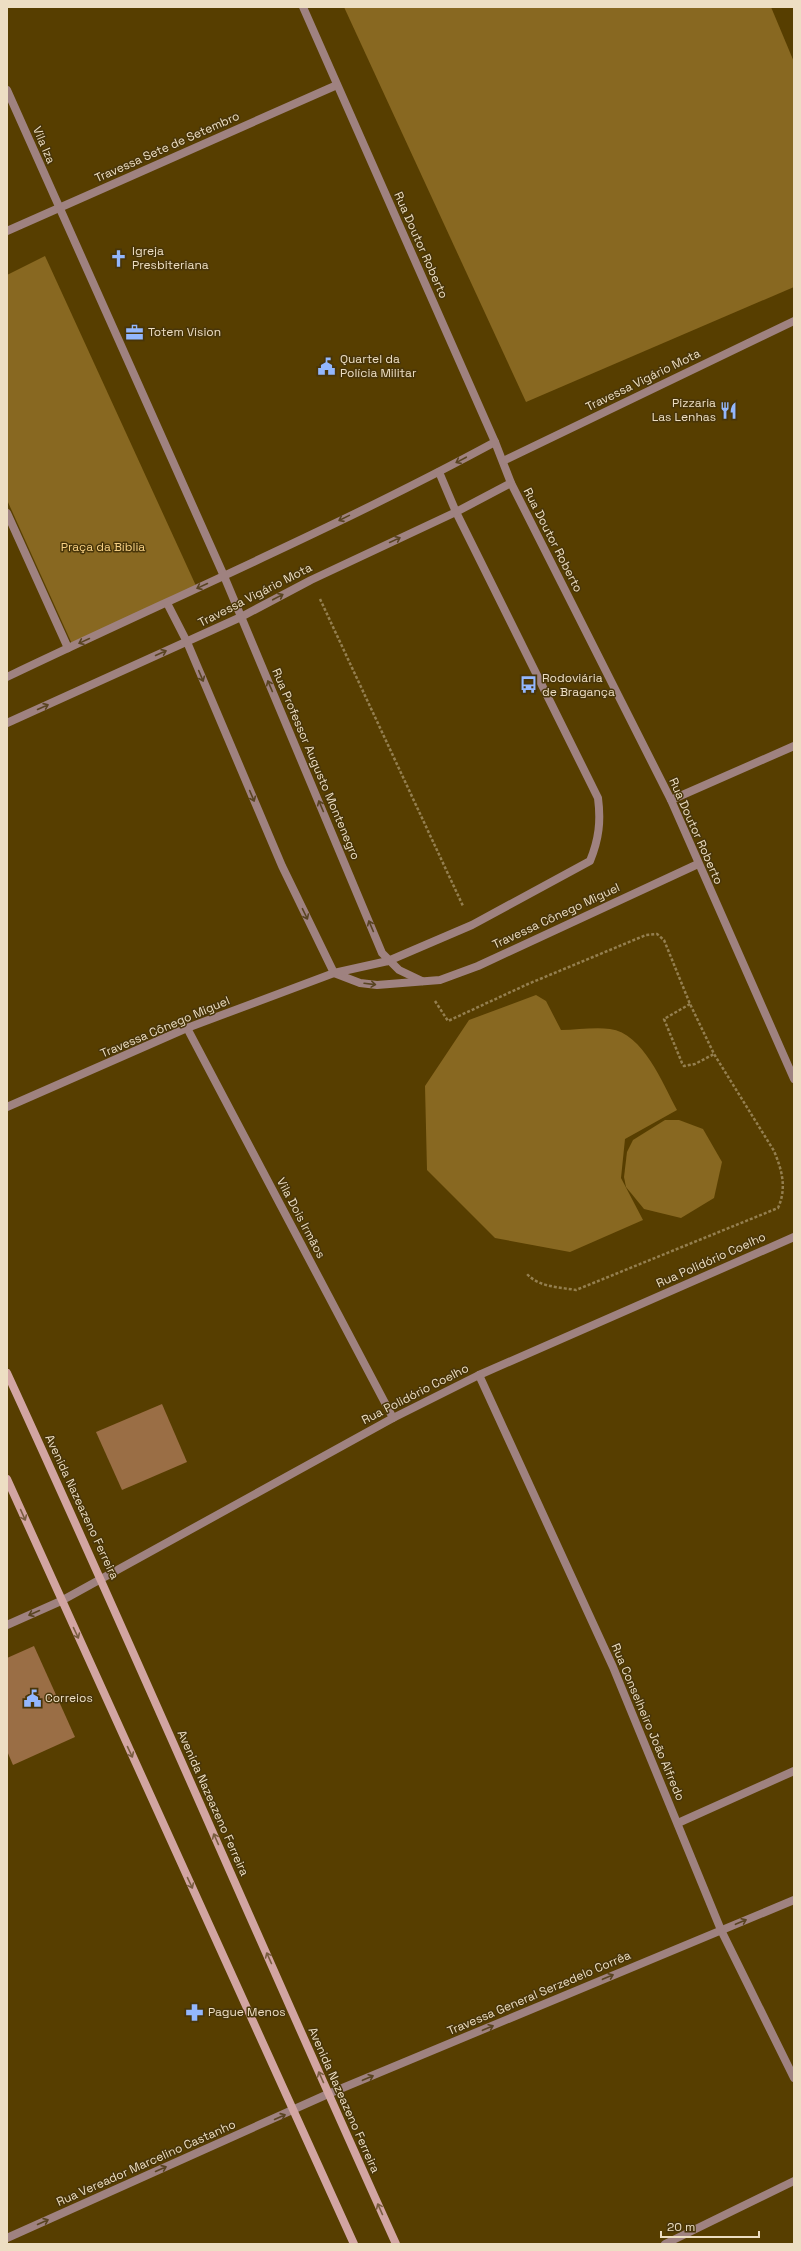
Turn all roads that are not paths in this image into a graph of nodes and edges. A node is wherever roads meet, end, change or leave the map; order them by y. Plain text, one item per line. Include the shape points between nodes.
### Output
1 (302, 7) edge
2 (337, 85) junction
3 (7, 90) edge
4 (58, 209) junction
5 (7, 231) edge
6 (794, 321) edge
7 (495, 442) junction
8 (503, 461) junction
9 (439, 472) junction
10 (511, 483) junction
11 (7, 512) edge
12 (456, 512) junction
13 (224, 576) junction
14 (167, 603) junction
15 (241, 617) junction
16 (187, 642) junction
17 (68, 648) junction
18 (7, 677) edge
19 (7, 723) edge
20 (794, 746) edge
21 (670, 800) junction
22 (698, 864) junction
23 (388, 961) junction
24 (334, 973) junction
25 (422, 981) junction
26 (187, 1028) junction
27 (794, 1078) edge
28 (7, 1107) edge
29 (794, 1237) edge
30 (7, 1373) edge
31 (479, 1375) junction
32 (392, 1418) junction
33 (7, 1479) edge
34 (102, 1579) junction
35 (61, 1601) junction
36 (7, 1625) edge
37 (794, 1771) edge
38 (678, 1823) junction
39 (794, 1900) edge
40 (721, 1930) junction
41 (794, 2078) edge
42 (328, 2094) junction
43 (294, 2110) junction
44 (794, 2181) edge
45 (7, 2238) edge
46 (354, 2244) edge
47 (396, 2244) edge
48 (665, 2244) edge

1 - 2 street, Rua Doutor Roberto
2 - 4 street, Travessa Sete de Setembro
2 - 7 street, Rua Doutor Roberto
3 - 4 street, Vila Iza
4 - 5 street, Travessa Sete de Setembro
4 - 13 street
6 - 8 street, Travessa Vigário Mota
7 - 8 street, Rua Doutor Roberto
7 -> 9 street
8 - 10 street, Rua Doutor Roberto
9 - 12 street, Travessa Cônego Miguel
9 -> 13 street
10 - 12 street, Travessa Vigário Mota
10 - 21 street, Rua Doutor Roberto
11 - 17 street
15 -> 12 street, Travessa Vigário Mota via 311,580
12 - 23 street, Travessa Cônego Miguel via 598,798 598,843 590,861 472,925
13 -> 14 street
13 - 15 street, Rua Professor Augusto Montenegro
14 - 16 street
14 -> 17 street
15 - 16 street, Travessa Vigário Mota
23 -> 15 street, Rua Professor Augusto Montenegro via 382,953
19 -> 16 street, Travessa Vigário Mota
16 -> 24 street via 282,866
17 - 18 street
20 - 21 street
21 - 22 street, Rua Doutor Roberto
22 - 25 street, Travessa Cônego Miguel via 478,966 440,980
22 - 27 street, Rua Doutor Roberto
23 - 24 street, Travessa Cônego Miguel
23 - 25 street via 399,970
24 -> 25 street, Travessa Cônego Miguel via 360,983 377,985
24 - 26 street, Travessa Cônego Miguel
26 - 28 street, Travessa Cônego Miguel
26 - 32 street, Vila Dois Irmãos
29 - 31 street, Rua Polidório Coelho
30 - 34 main road, Avenida Nazeazeno Ferreira
31 - 32 street, Rua Polidório Coelho
31 - 38 street, Rua Conselheiro João Alfredo via 613,1667
32 - 34 street, Rua Polidório Coelho
33 -> 35 main road
34 - 35 street, Rua Polidório Coelho
42 -> 34 main road, Avenida Nazeazeno Ferreira
35 -> 36 street, Rua Polidório Coelho
35 -> 43 main road
37 - 38 street
38 - 40 street, Rua Conselheiro João Alfredo
40 -> 39 street, Travessa General Serzedelo Corrêa
40 - 41 street, Rua Conselheiro João Alfredo
42 -> 40 street, Travessa General Serzedelo Corrêa
42 - 43 street, Travessa General Serzedelo Corrêa
47 -> 42 main road, Avenida Nazeazeno Ferreira
45 -> 43 street, Rua Vereador Marcelino Castanho
43 - 46 main road
44 - 48 street

